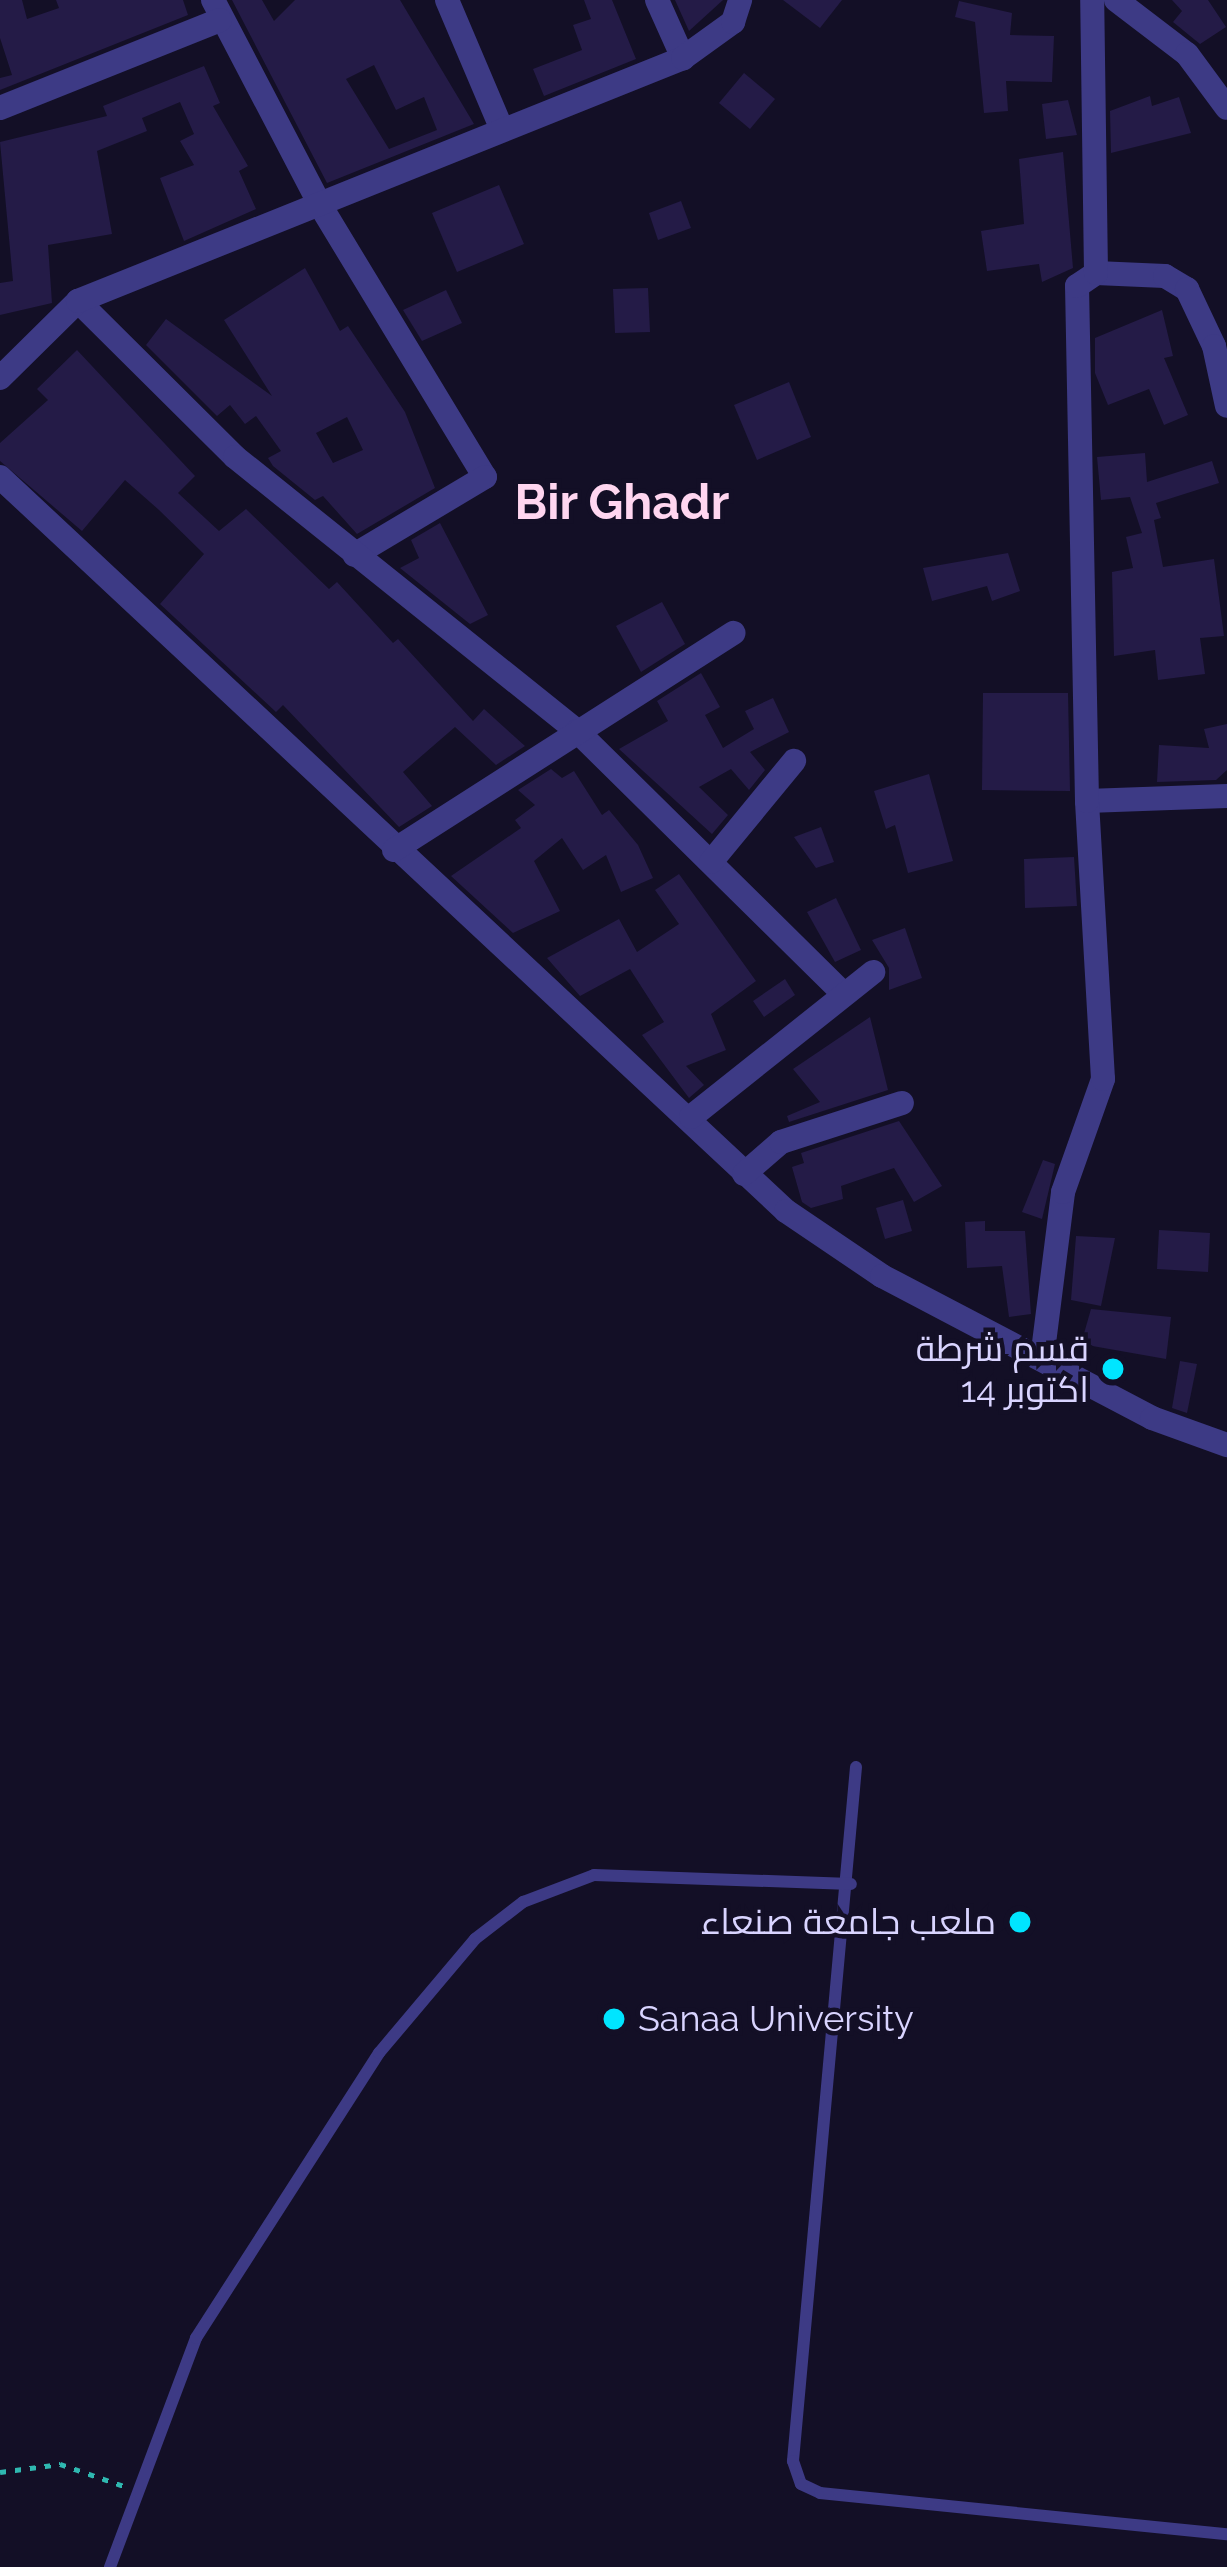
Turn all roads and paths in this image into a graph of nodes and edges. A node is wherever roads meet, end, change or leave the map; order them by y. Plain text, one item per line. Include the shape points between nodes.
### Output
1 (447, 0) edge
2 (657, 0) edge
3 (740, 0) edge
4 (1092, 0) edge
5 (1116, 0) edge
6 (217, 10) edge
7 (683, 58) junction
8 (0, 108) edge
9 (1227, 108) edge
10 (501, 128) junction
11 (320, 205) junction
12 (1096, 273) junction
13 (78, 301) junction
14 (0, 379) edge
15 (1227, 406) edge
16 (0, 477) edge
17 (354, 555) junction
18 (733, 633) dead end
19 (577, 731) junction
20 (794, 760) dead end
21 (1227, 796) edge
22 (1087, 801) junction
23 (394, 850) junction
24 (711, 862) junction
25 (873, 972) dead end
26 (841, 992) junction
27 (902, 1103) dead end
28 (691, 1117) junction
29 (744, 1174) junction
30 (1042, 1359) junction
31 (1227, 1444) edge
32 (856, 1767) dead end
33 (850, 1884) junction
34 (0, 2472) edge
35 (134, 2491) junction
36 (1227, 2534) edge
37 (110, 2567) edge

1 - 10 street
2 - 7 street
3 - 7 street via 733,22
4 - 12 street
5 - 9 street via 1187,54
6 - 8 street
6 - 11 street
7 - 10 street
10 - 11 street
11 - 13 street
11 - 17 street via 485,477
12 - 15 street via 1166,276 1187,289 1214,346
12 - 22 street via 1077,286
13 - 14 street
13 - 17 street via 235,457
16 - 23 street
17 - 19 street
18 - 19 street
19 - 23 street
19 - 24 street
20 - 24 street
21 - 22 street
22 - 30 street via 1103,1079 1063,1192
23 - 28 street
24 - 26 street
25 - 26 street
26 - 28 street
27 - 29 street via 781,1142
28 - 29 street
29 - 30 street via 882,1276
30 - 31 street via 1152,1418
32 - 33 lane
33 - 35 lane via 594,1875 523,1902 475,1939 434,1978 380,2053 196,2338
33 - 36 lane via 793,2461 801,2484 820,2493
34 - 35 path via 60,2464
35 - 37 lane

